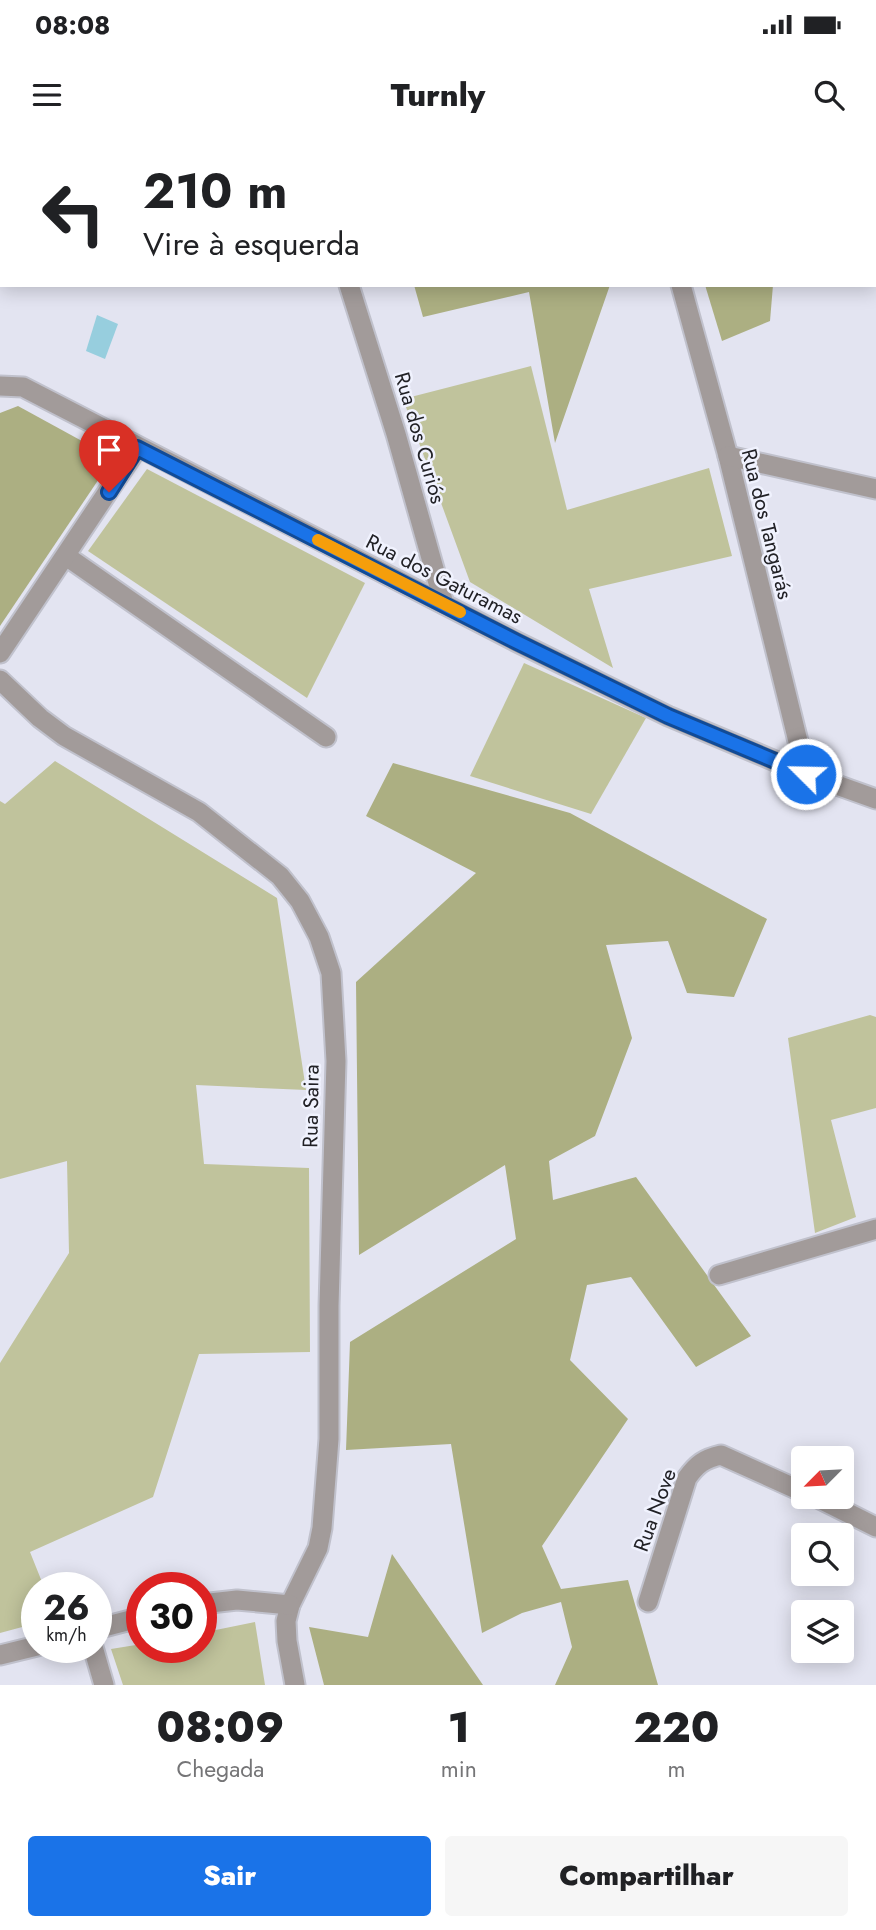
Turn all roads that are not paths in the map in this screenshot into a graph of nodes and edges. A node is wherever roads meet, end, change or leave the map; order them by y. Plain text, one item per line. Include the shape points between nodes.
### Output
1 (350, 287) edge
2 (682, 287) edge
3 (0, 386) edge
4 (137, 448) junction
5 (727, 456) junction
6 (876, 489) edge
7 (66, 556) junction
8 (444, 604) junction
9 (0, 653) edge
10 (0, 680) edge
11 (326, 737) dead end
12 (806, 774) junction
13 (876, 799) edge
14 (876, 1229) edge
15 (719, 1275) dead end
16 (791, 1487) edge
17 (840, 1509) edge
18 (876, 1527) edge
19 (217, 1602) edge
20 (648, 1602) dead end
21 (290, 1605) junction
22 (21, 1650) edge
23 (0, 1656) edge
24 (98, 1663) edge
25 (104, 1685) edge
26 (295, 1685) edge

1 - 8 street, Rua dos Curiós
2 - 5 street, Rua dos Tangarás
3 - 4 street, Rua dos Gaturamas via 23,387
4 - 7 street
4 - 8 street, Rua dos Gaturamas
5 - 6 street
5 - 12 street, Rua dos Tangarás
7 - 9 street
7 - 11 street
8 - 12 street, Rua dos Gaturamas via 668,716
10 - 21 street, Rua Saira via 64,736 199,812 280,876 319,937 331,973 336,1061 329,1439 323,1528
12 - 13 street, Rua dos Gaturamas
14 - 15 street
16 - 20 street, Rua Nove via 721,1455 697,1464 687,1478
17 - 18 street
19 - 21 street
21 - 26 street, Rua Saira via 287,1642
22 - 23 street
24 - 25 street

